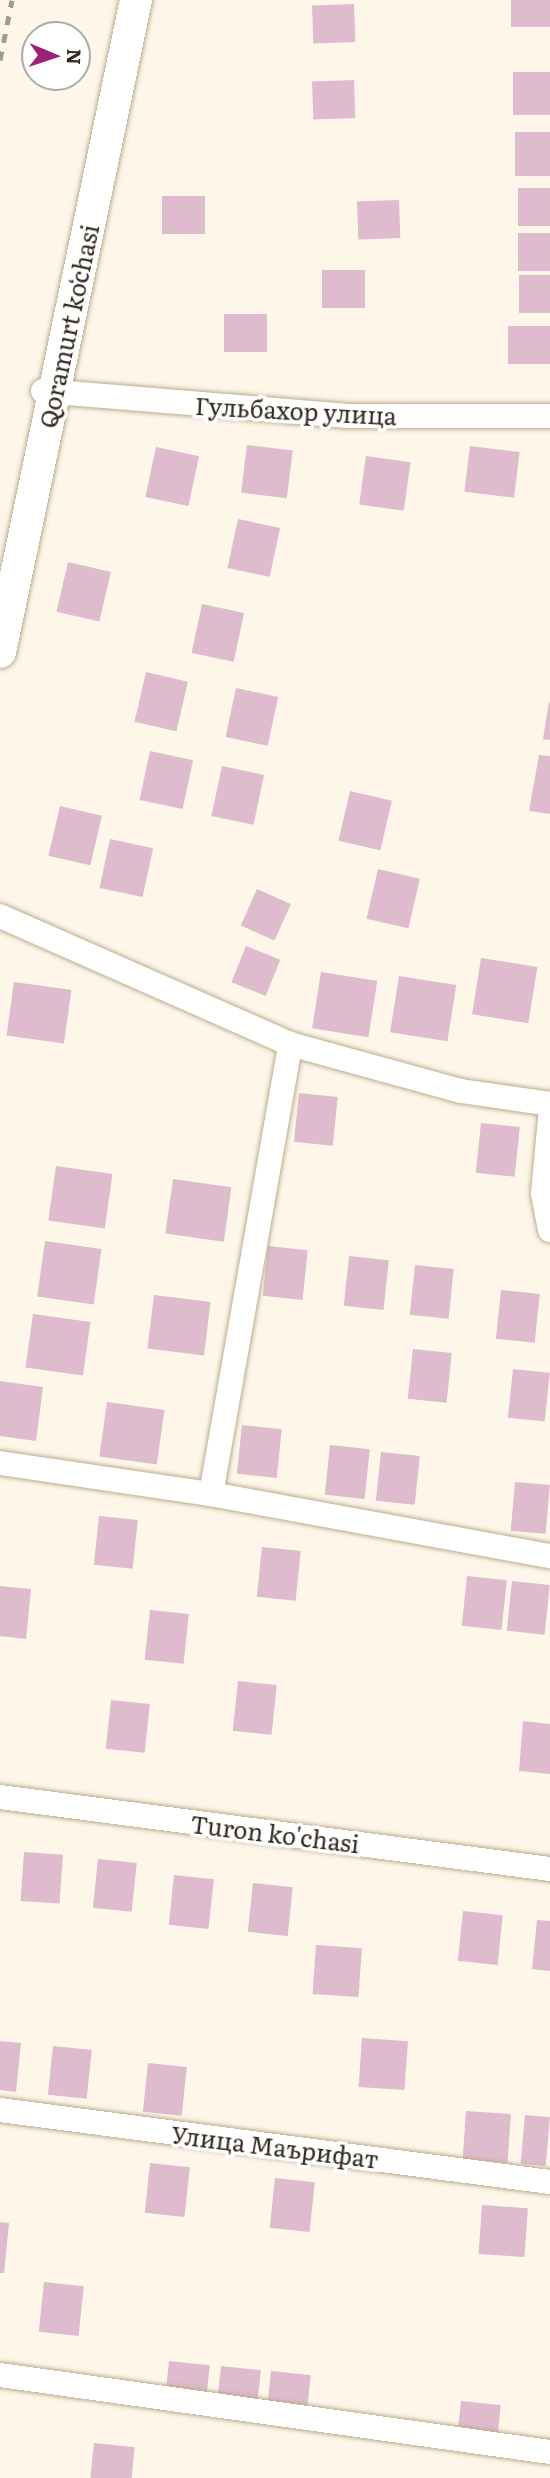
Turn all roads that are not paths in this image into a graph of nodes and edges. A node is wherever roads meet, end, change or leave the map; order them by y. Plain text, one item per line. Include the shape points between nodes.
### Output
1 (123, 0) edge
2 (136, 0) edge
3 (49, 392) junction
4 (550, 416) edge
5 (0, 593) edge
6 (0, 652) edge
7 (0, 916) edge
8 (290, 1044) junction
9 (550, 1104) edge
10 (550, 1118) edge
11 (550, 1230) edge
12 (0, 1463) edge
13 (211, 1494) junction
14 (550, 1556) edge
15 (0, 1797) edge
16 (550, 1869) edge
17 (0, 2109) edge
18 (550, 2182) edge
19 (0, 2375) edge
20 (550, 2452) edge

1 - 3 main road, Qoramurt koʻchasi
2 - 3 main road, Qoramurt koʻchasi
3 - 4 street, Гульбахор улица via 348,416
3 - 5 main road, Qoramurt koʻchasi
3 - 6 main road, Qoramurt koʻchasi
7 - 8 street
8 - 9 street via 461,1091
8 - 13 street
10 - 11 street via 543,1194
12 - 13 street
13 - 14 street
15 - 16 street, Turon ko'chasi
17 - 18 street, Улица Маърифат
19 - 20 street

